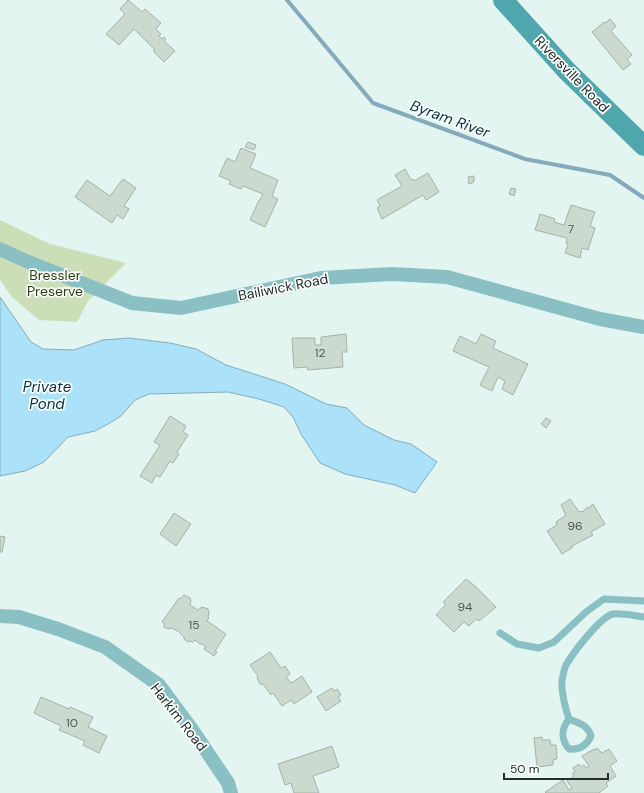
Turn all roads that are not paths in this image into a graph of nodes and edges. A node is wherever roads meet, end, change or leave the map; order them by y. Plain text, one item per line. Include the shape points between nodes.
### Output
1 (503, 0) edge
2 (641, 139) edge
3 (0, 249) edge
4 (644, 327) edge
5 (644, 601) edge
6 (0, 616) edge
7 (644, 617) edge
8 (500, 633) dead end
9 (569, 719) junction
10 (231, 793) edge

1 - 2 street, Riversville Road via 567,71
3 - 4 street, Bailiwick Road via 132,303 181,308 321,278 392,274 446,277 600,319
5 - 8 lane via 604,599 554,642 539,648 517,644
6 - 10 street, Harkim Road via 19,617 105,647 159,685 228,783
7 - 9 lane via 613,614 593,629 580,646 566,666 562,680
9 - 9 lane via 564,726 565,744 569,749 582,748 592,736 590,730

